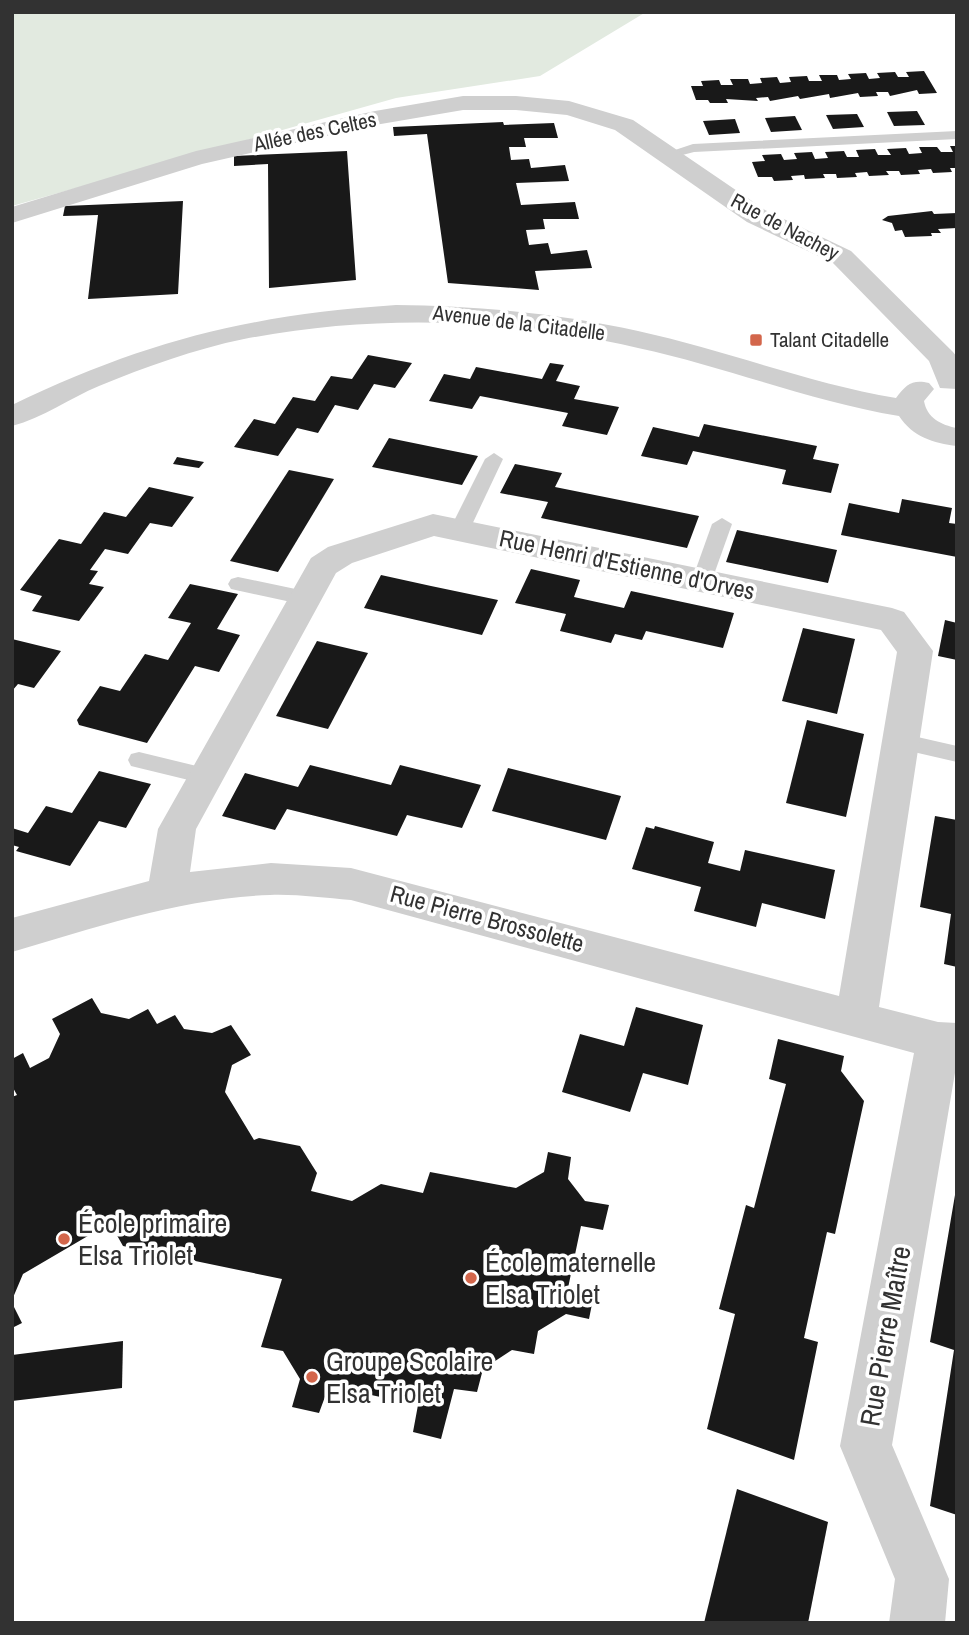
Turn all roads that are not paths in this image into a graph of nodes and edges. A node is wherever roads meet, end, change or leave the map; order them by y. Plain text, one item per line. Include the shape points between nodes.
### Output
1 (624, 125) joint
2 (957, 135) edge
3 (667, 155) junction
4 (12, 215) edge
5 (953, 382) edge
6 (909, 409) junction
7 (12, 417) edge
8 (957, 437) edge
9 (494, 459) dead end
10 (722, 524) dead end
11 (459, 531) junction
12 (702, 580) junction
13 (238, 584) dead end
14 (305, 598) junction
15 (900, 741) junction
16 (957, 754) edge
17 (139, 760) dead end
18 (205, 776) junction
19 (167, 894) junction
20 (12, 934) edge
21 (856, 1019) junction
22 (947, 1042) edge
23 (918, 1623) edge

1 - 3 street, Rue de Nachey
1 - 4 street, Allée des Celtes via 569,108 463,103 196,158
2 - 3 lane via 693,148
3 - 5 street, Rue de Nachey via 756,216 842,257 943,358
5 - 6 street via 923,386 909,400
6 - 7 street, Avenue de la Citadelle via 869,404 606,333 471,313 416,311 253,327 170,348 54,394
6 - 8 street via 923,426
9 - 11 lane
10 - 12 lane
11 - 12 street, Rue Henri d'Estienne d'Orves
11 - 14 street, Rue Henri d'Estienne d'Orves via 418,527 340,555 323,566
12 - 15 street, Rue Henri d'Estienne d'Orves via 892,620 915,651
13 - 14 lane
14 - 18 street, Rue Henri d'Estienne d'Orves
15 - 16 lane
15 - 21 street, Rue Henri d'Estienne d'Orves
17 - 18 lane
18 - 19 street, Rue Henri d'Estienne d'Orves via 177,830
19 - 20 street, Rue Pierre Brossolette
19 - 21 street, Rue Pierre Brossolette via 271,879 351,884
21 - 22 street, Rue Pierre Brossolette
22 - 23 street, Rue Pierre Maître via 866,1446 922,1579

